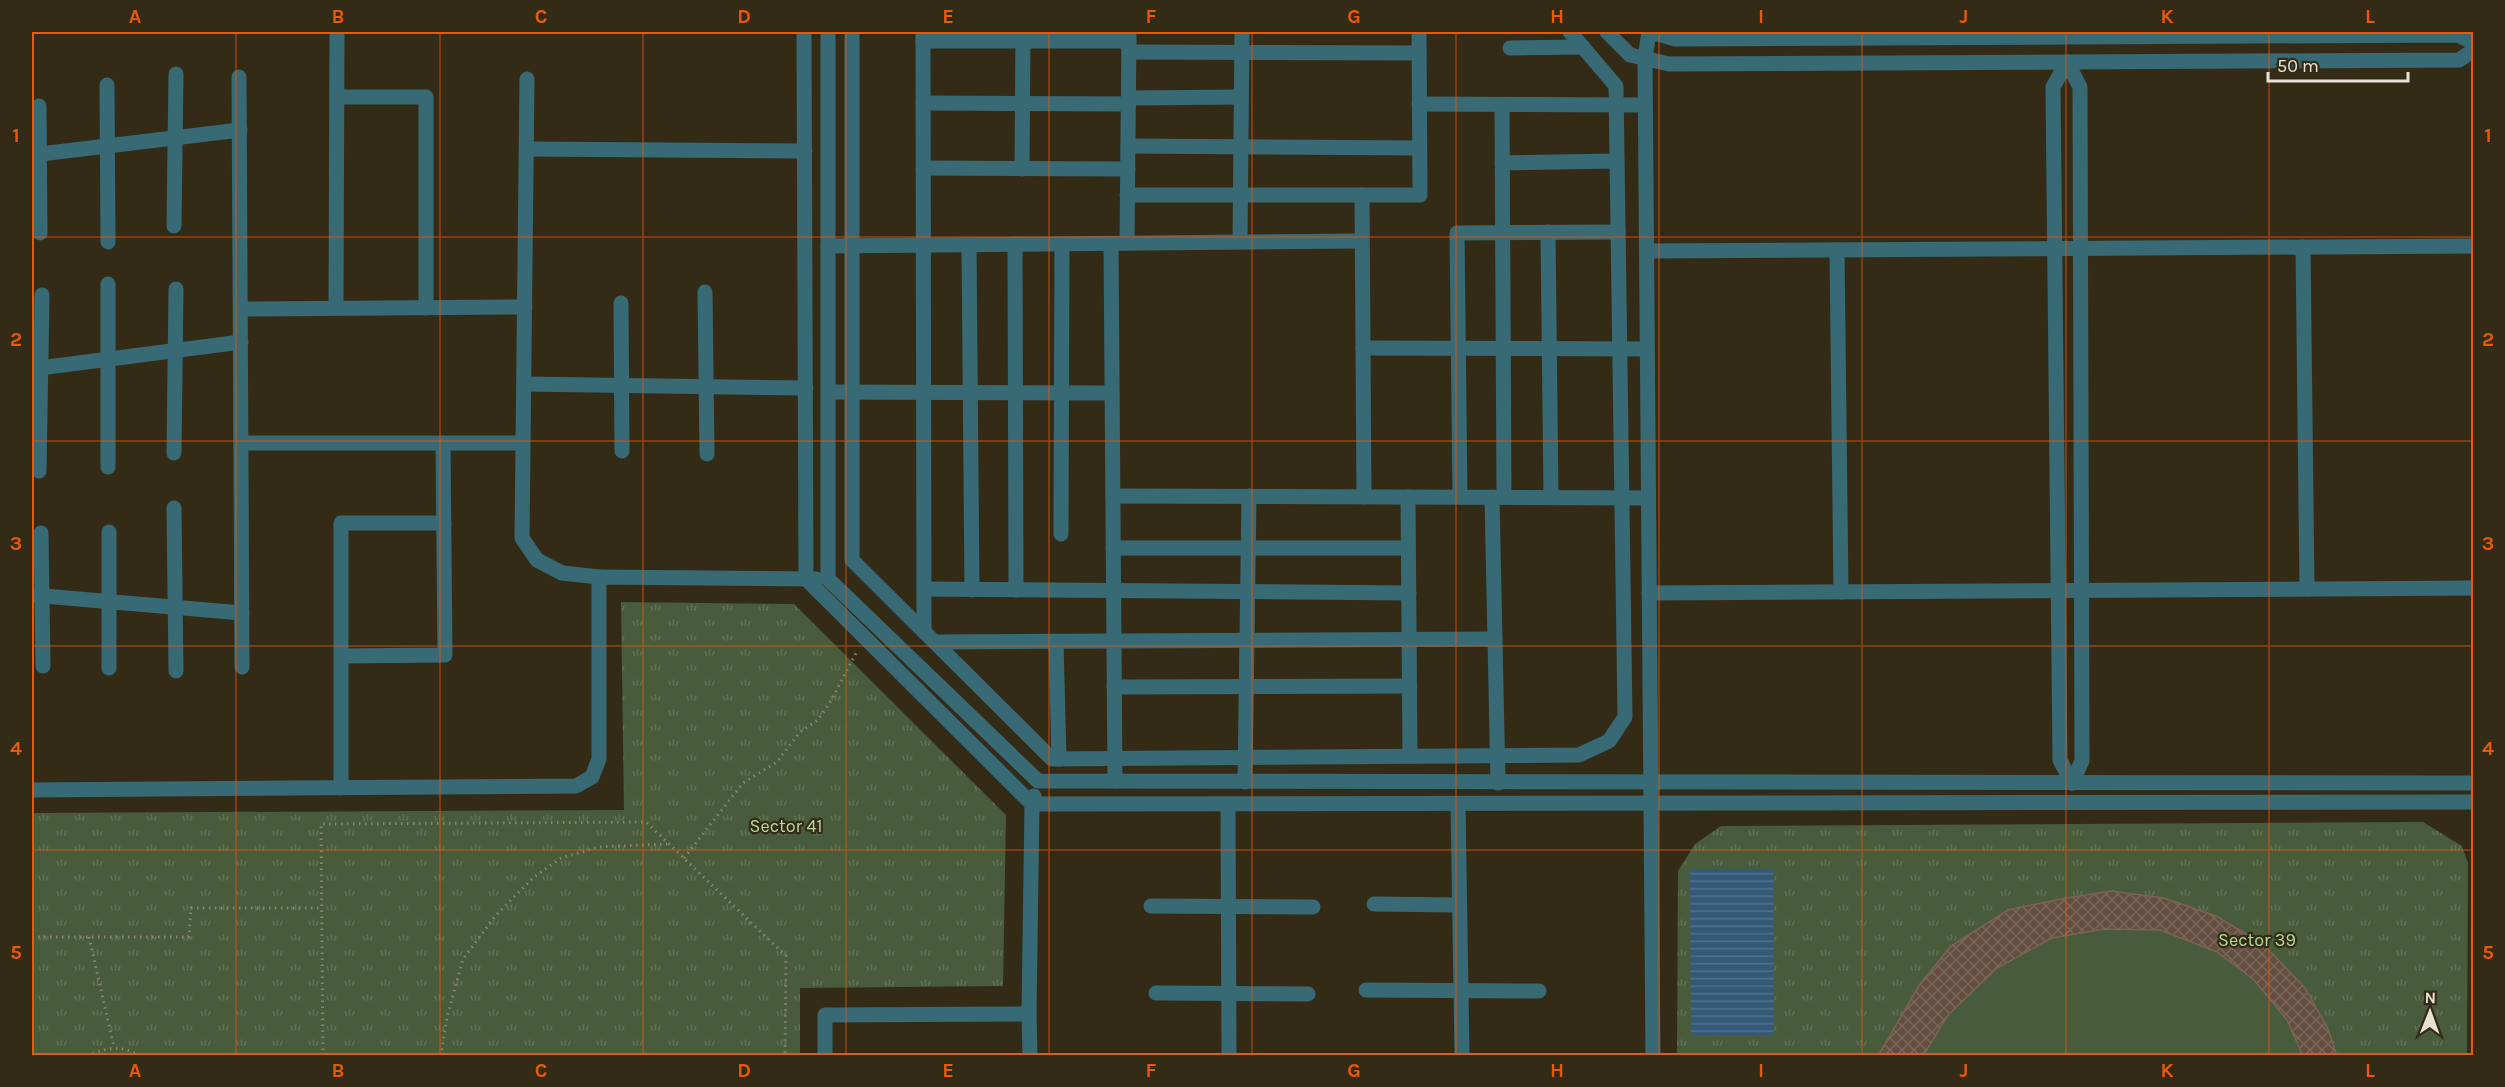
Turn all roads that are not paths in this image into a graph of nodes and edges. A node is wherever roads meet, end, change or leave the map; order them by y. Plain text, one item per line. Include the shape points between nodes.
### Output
1 (337, 32) edge
2 (804, 32) edge
3 (828, 32) edge
4 (852, 32) edge
5 (1242, 32) edge
6 (1419, 32) edge
7 (1570, 32) edge
8 (1607, 32) edge
9 (1650, 32) edge
10 (1994, 34) edge
11 (2150, 34) edge
12 (923, 36) edge
13 (1023, 36) edge
14 (1129, 42) edge
15 (2474, 43) edge
16 (1583, 47) junction
17 (1510, 48) dead end
18 (2474, 50) edge
19 (1242, 52) junction
20 (1419, 52) junction
21 (1645, 58) junction
22 (2067, 62) junction
23 (176, 74) dead end
24 (239, 77) dead end
25 (527, 79) dead end
26 (107, 85) dead end
27 (337, 97) junction
28 (1241, 97) junction
29 (1129, 101) junction
30 (923, 103) junction
31 (1022, 104) junction
32 (1419, 104) junction
33 (1502, 105) junction
34 (1616, 105) junction
35 (1645, 105) junction
36 (39, 106) dead end
37 (240, 130) junction
38 (175, 138) junction
39 (107, 146) junction
40 (1128, 146) junction
41 (1241, 147) junction
42 (526, 148) junction
43 (1419, 148) junction
44 (805, 151) junction
45 (36, 154) edge
46 (1617, 161) junction
47 (1502, 163) junction
48 (923, 168) junction
49 (1022, 169) junction
50 (1128, 169) junction
51 (1127, 195) junction
52 (1240, 195) junction
53 (1362, 195) junction
54 (174, 226) dead end
55 (1548, 232) junction
56 (1618, 232) junction
57 (40, 233) dead end
58 (1503, 233) junction
59 (1362, 241) junction
60 (108, 242) dead end
61 (1240, 242) junction
62 (1127, 243) junction
63 (1015, 244) junction
64 (1062, 244) junction
65 (1111, 244) junction
66 (923, 245) junction
67 (969, 245) junction
68 (828, 246) junction
69 (852, 246) junction
70 (2474, 246) edge
71 (2080, 248) junction
72 (2303, 248) junction
73 (2054, 249) junction
74 (1837, 250) junction
75 (1647, 251) junction
76 (108, 284) dead end
77 (176, 289) dead end
78 (705, 292) dead end
79 (42, 295) dead end
80 (621, 303) dead end
81 (525, 307) junction
82 (336, 308) junction
83 (426, 308) junction
84 (241, 309) junction
85 (241, 342) junction
86 (1363, 348) junction
87 (1459, 348) junction
88 (1503, 348) junction
89 (1549, 348) junction
90 (1620, 349) junction
91 (1647, 349) junction
92 (175, 350) junction
93 (108, 359) junction
94 (36, 369) edge
95 (524, 384) junction
96 (622, 385) junction
97 (706, 386) junction
98 (806, 388) junction
99 (828, 392) junction
100 (852, 392) junction
101 (924, 392) junction
102 (970, 393) junction
103 (1015, 393) junction
104 (1062, 393) junction
105 (1112, 393) junction
106 (241, 443) junction
107 (443, 443) junction
108 (523, 443) junction
109 (622, 451) dead end
110 (174, 453) dead end
111 (707, 454) dead end
112 (108, 467) dead end
113 (39, 471) dead end
114 (1113, 496) junction
115 (1249, 496) junction
116 (1364, 496) junction
117 (1408, 497) junction
118 (1460, 497) junction
119 (1498, 497) junction
120 (1551, 497) junction
121 (1622, 497) junction
122 (1648, 498) junction
123 (174, 508) dead end
124 (444, 523) junction
125 (109, 532) dead end
126 (41, 533) dead end
127 (1061, 534) dead end
128 (1113, 548) junction
129 (1248, 548) junction
130 (1408, 548) junction
131 (599, 577) junction
132 (806, 579) junction
133 (828, 579) junction
134 (2474, 588) edge
135 (924, 589) junction
136 (2307, 589) junction
137 (972, 590) junction
138 (1016, 590) junction
139 (2058, 590) junction
140 (2082, 590) junction
141 (1113, 591) junction
142 (1248, 592) junction
143 (1649, 592) junction
144 (1841, 592) junction
145 (1409, 593) junction
146 (37, 595) edge
147 (109, 601) junction
148 (175, 607) junction
149 (242, 613) junction
150 (930, 637) junction
151 (1495, 639) junction
152 (1409, 640) junction
153 (1247, 641) junction
154 (1056, 642) junction
155 (1114, 642) junction
156 (341, 656) junction
157 (43, 666) dead end
158 (242, 667) dead end
159 (109, 668) dead end
160 (176, 671) dead end
161 (1410, 686) junction
162 (1114, 687) junction
163 (1246, 687) junction
164 (1410, 756) junction
165 (1498, 756) junction
166 (1246, 758) junction
167 (1059, 759) junction
168 (1115, 759) junction
169 (1038, 781) junction
170 (1115, 782) junction
171 (1245, 782) junction
172 (1498, 783) junction
173 (1650, 783) junction
174 (2072, 783) junction
175 (2474, 783) edge
176 (341, 788) junction
177 (32, 790) edge
178 (2474, 802) edge
179 (1032, 804) junction
180 (1228, 804) junction
181 (1458, 804) junction
182 (1651, 805) junction
183 (1374, 904) dead end
184 (1459, 905) junction
185 (1151, 906) dead end
186 (1228, 906) junction
187 (1313, 907) dead end
188 (1366, 990) dead end
189 (1461, 990) junction
190 (1539, 992) dead end
191 (1156, 993) dead end
192 (1228, 994) junction
193 (1308, 994) dead end
194 (1029, 1014) junction
195 (825, 1056) edge
196 (1030, 1056) edge
197 (1229, 1056) edge
198 (1462, 1056) edge
199 (1653, 1056) edge

1 - 27 street
2 - 44 street
3 - 68 street
4 - 69 street
5 - 19 street
6 - 20 street
7 - 16 street
8 - 21 street via 1629,55
9 - 10 street via 1675,39
9 - 21 street
10 - 11 street
11 - 15 street via 2458,36
12 - 13 street
12 - 30 street
13 - 14 street
13 - 31 street
14 - 19 street
14 - 29 street
16 - 17 street
16 - 34 street via 1616,87
18 - 22 street via 2459,60
19 - 20 street
19 - 28 street
20 - 32 street
21 - 22 street via 1669,64
21 - 35 street
22 - 71 street via 2080,87
22 - 73 street via 2053,87
23 - 38 street
24 - 37 street
25 - 42 street
26 - 39 street
27 - 82 street
27 - 83 street via 426,97
28 - 29 street
28 - 41 street
29 - 31 street
29 - 40 street
30 - 31 street
30 - 48 street
31 - 49 street
32 - 33 street
32 - 43 street
33 - 34 street
33 - 47 street
34 - 35 street
34 - 46 street
35 - 75 street
36 - 45 street
37 - 38 street
37 - 84 street
38 - 39 street
38 - 54 street
39 - 45 street
39 - 60 street
40 - 41 street
40 - 50 street
41 - 43 street
41 - 52 street
42 - 44 street
42 - 81 street
43 - 53 street via 1420,195
44 - 98 street
45 - 57 street
46 - 47 street
46 - 56 street
47 - 58 street
48 - 49 street
48 - 66 street
49 - 50 street
50 - 51 street
51 - 52 street
51 - 62 street
52 - 53 street
52 - 61 street
53 - 59 street
55 - 56 street
55 - 58 street
55 - 89 street
56 - 90 street
58 - 87 street via 1457,233
58 - 88 street
59 - 61 street
59 - 86 street
61 - 62 street
62 - 65 street
63 - 64 street
63 - 67 street
63 - 103 street
64 - 65 street
64 - 104 street
65 - 105 street
66 - 67 street
66 - 69 street
66 - 101 street
67 - 102 street
68 - 69 street
68 - 99 street
69 - 100 street
70 - 72 street
71 - 72 street
71 - 73 street
71 - 140 street
72 - 136 street
73 - 74 street
73 - 139 street
74 - 75 street
74 - 144 street
75 - 91 street
76 - 93 street
77 - 92 street
78 - 97 street
79 - 94 street
80 - 96 street
81 - 83 street
81 - 95 street
82 - 83 street
82 - 84 street
84 - 85 street
85 - 92 street
85 - 106 street
86 - 87 street
86 - 116 street
87 - 88 street
87 - 118 street
88 - 89 street
88 - 119 street
89 - 90 street
89 - 120 street
90 - 91 street
90 - 121 street
91 - 122 street
92 - 93 street
92 - 110 street
93 - 94 street
93 - 112 street
94 - 113 street
95 - 96 street
95 - 108 street
96 - 97 street
96 - 109 street
97 - 98 street
97 - 111 street
98 - 132 street
99 - 100 street
99 - 133 street
100 - 101 street
100 - 150 street via 852,560
101 - 102 street
101 - 135 street
102 - 103 street
102 - 137 street
103 - 104 street
103 - 138 street
104 - 105 street
104 - 127 street
105 - 114 street
106 - 107 street
106 - 149 street
107 - 108 street
107 - 124 street
108 - 131 street via 522,538 537,560 562,573
114 - 115 street
114 - 128 street
115 - 116 street
115 - 129 street
116 - 117 street
117 - 118 street
117 - 130 street
118 - 119 street
119 - 120 street
119 - 151 street
120 - 121 street
121 - 122 street
121 - 165 street via 1625,717 1609,741 1580,755
122 - 143 street
123 - 148 street
124 - 156 street via 341,523
124 - 156 street via 445,655
125 - 147 street
126 - 146 street
128 - 129 street
128 - 141 street
129 - 130 street
129 - 142 street
130 - 145 street
131 - 132 street
131 - 176 street via 599,759 592,777 576,786
132 - 133 street
132 - 179 street
133 - 169 street
134 - 136 street
135 - 137 street
135 - 150 street
136 - 140 street
137 - 138 street
138 - 141 street
139 - 140 street
139 - 144 street
139 - 174 street via 2060,760
140 - 174 street via 2082,761
141 - 142 street
141 - 155 street
142 - 145 street
142 - 153 street
143 - 144 street
143 - 173 street
145 - 152 street
146 - 147 street
146 - 157 street
147 - 148 street
147 - 159 street
148 - 149 street
148 - 160 street
149 - 158 street
150 - 154 street
150 - 167 street via 1052,759
151 - 152 street
151 - 165 street
152 - 153 street
152 - 161 street
153 - 155 street
153 - 163 street
154 - 155 street
154 - 167 street
155 - 162 street
156 - 176 street
161 - 163 street
161 - 164 street
162 - 163 street
162 - 168 street
163 - 166 street
164 - 165 street
164 - 166 street
165 - 172 street
166 - 168 street
166 - 171 street
167 - 168 street
168 - 170 street
169 - 170 street
169 - 179 street
170 - 171 street
171 - 172 street
172 - 173 street
173 - 174 street
173 - 182 street
174 - 175 street
176 - 177 street
178 - 182 street
179 - 180 street
179 - 194 street
180 - 181 street
180 - 186 street
181 - 182 street
181 - 184 street
182 - 199 street
183 - 184 street
184 - 189 street
185 - 186 street
186 - 187 street
186 - 192 street
188 - 189 street
189 - 190 street
189 - 198 street
191 - 192 street
192 - 193 street
192 - 197 street
194 - 195 street via 825,1015
194 - 196 street

